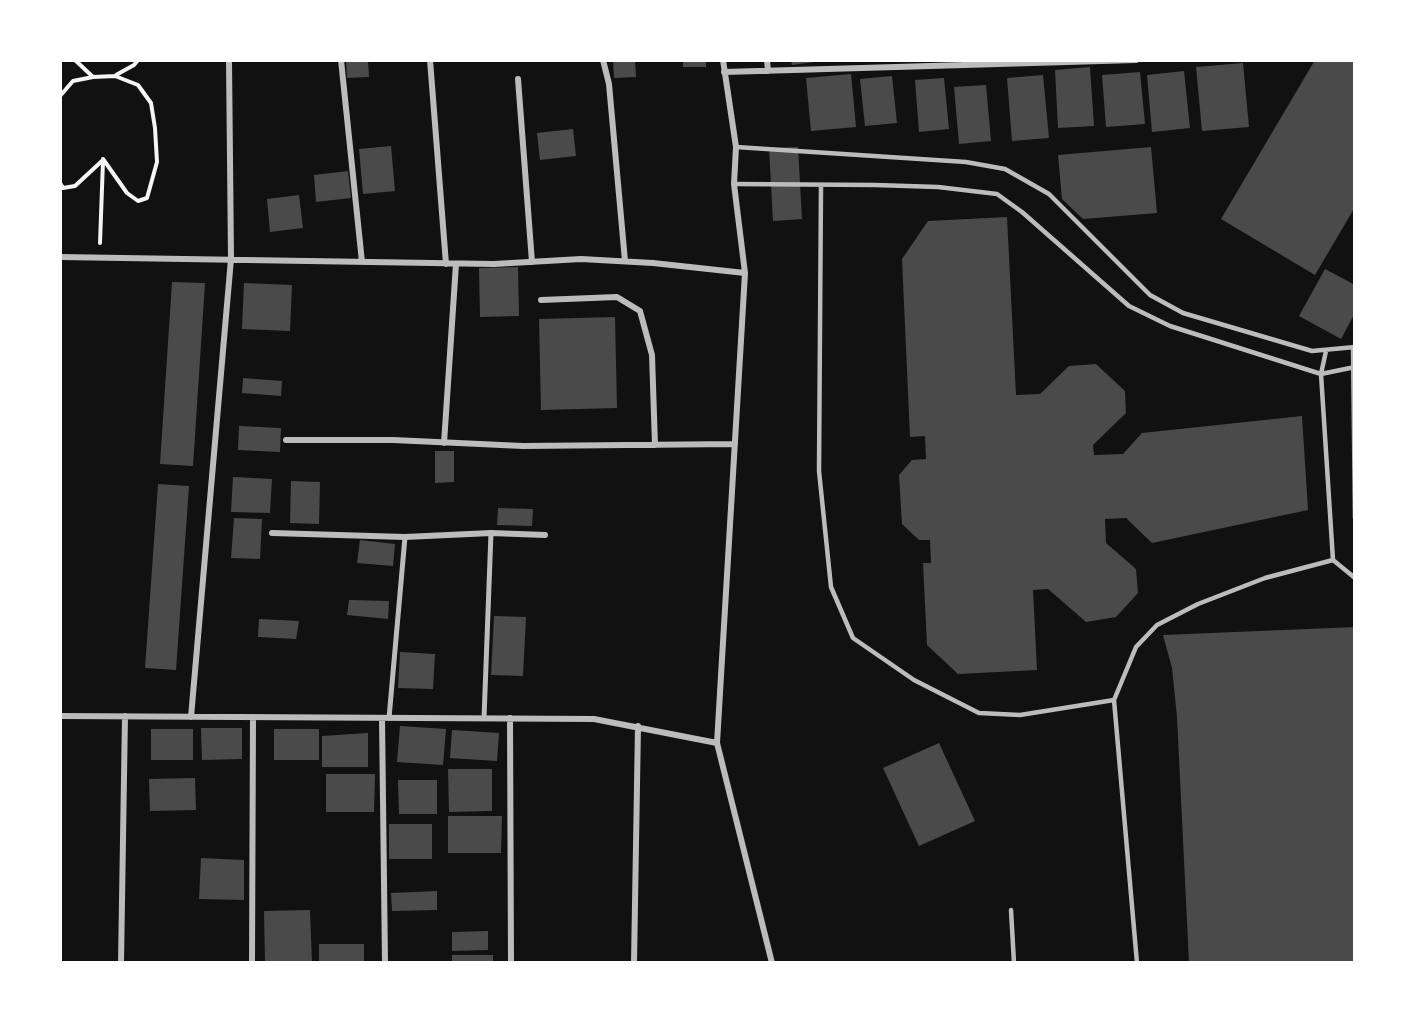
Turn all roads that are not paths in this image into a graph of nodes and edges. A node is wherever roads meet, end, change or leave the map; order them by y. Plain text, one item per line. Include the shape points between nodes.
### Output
1 (229, 60) edge
2 (341, 60) edge
3 (430, 60) edge
4 (603, 60) edge
5 (723, 60) edge
6 (767, 60) edge
7 (1120, 60) edge
8 (1136, 60) edge
9 (945, 63) edge
10 (768, 71) junction
11 (724, 72) junction
12 (518, 79) dead end
13 (736, 147) junction
14 (734, 184) junction
15 (820, 186) junction
16 (60, 258) edge
17 (231, 259) junction
18 (625, 261) junction
19 (362, 262) junction
20 (532, 262) junction
21 (446, 264) junction
22 (456, 264) junction
23 (745, 273) junction
24 (541, 300) dead end
25 (1354, 347) edge
26 (1326, 351) junction
27 (1353, 367) edge
28 (1321, 374) junction
29 (286, 440) dead end
30 (444, 443) junction
31 (735, 444) junction
32 (655, 445) junction
33 (1355, 518) edge
34 (272, 533) dead end
35 (491, 533) junction
36 (545, 535) dead end
37 (405, 537) junction
38 (1333, 560) junction
39 (1355, 578) edge
40 (1114, 700) junction
41 (60, 716) edge
42 (126, 716) junction
43 (191, 717) junction
44 (253, 717) junction
45 (386, 718) junction
46 (484, 718) junction
47 (510, 718) junction
48 (638, 726) junction
49 (717, 743) junction
50 (1011, 910) dead end
51 (121, 963) edge
52 (252, 963) edge
53 (385, 963) edge
54 (511, 963) edge
55 (634, 963) edge
56 (772, 963) edge
57 (1014, 963) edge
58 (1137, 963) edge

1 - 17 street
2 - 19 street
3 - 21 street
4 - 18 street via 609,84
5 - 11 street
6 - 10 street
7 - 8 street
7 - 9 street
9 - 10 street
10 - 11 street
11 - 13 street
12 - 20 street
13 - 14 street
13 - 26 lane via 966,162 1005,169 1048,194 1150,295 1183,313 1312,351
14 - 15 lane
14 - 23 street
15 - 28 lane via 938,187 997,194 1129,306 1170,326
15 - 40 lane via 819,471 831,587 853,638 914,680 978,712 1020,715
16 - 17 street
17 - 19 street
17 - 43 street
18 - 20 street
18 - 23 street
19 - 21 street
20 - 22 street
21 - 22 street
22 - 30 street
23 - 31 street
24 - 32 street via 617,297 640,311 652,355
25 - 26 lane
25 - 27 lane
26 - 28 lane
27 - 28 lane
27 - 33 lane
28 - 38 lane
29 - 30 street
30 - 32 street
31 - 32 street
31 - 49 street
34 - 37 street
35 - 36 street
35 - 37 street
35 - 46 street
37 - 45 street
38 - 39 lane
38 - 40 lane via 1265,578 1157,625 1136,647
40 - 58 lane
41 - 42 street
42 - 43 street
42 - 51 street
43 - 44 street
44 - 45 street
44 - 52 street
45 - 46 street
45 - 53 street
46 - 47 street
47 - 48 street via 594,719
47 - 54 street
48 - 49 street
48 - 55 street
49 - 56 street
50 - 57 lane

